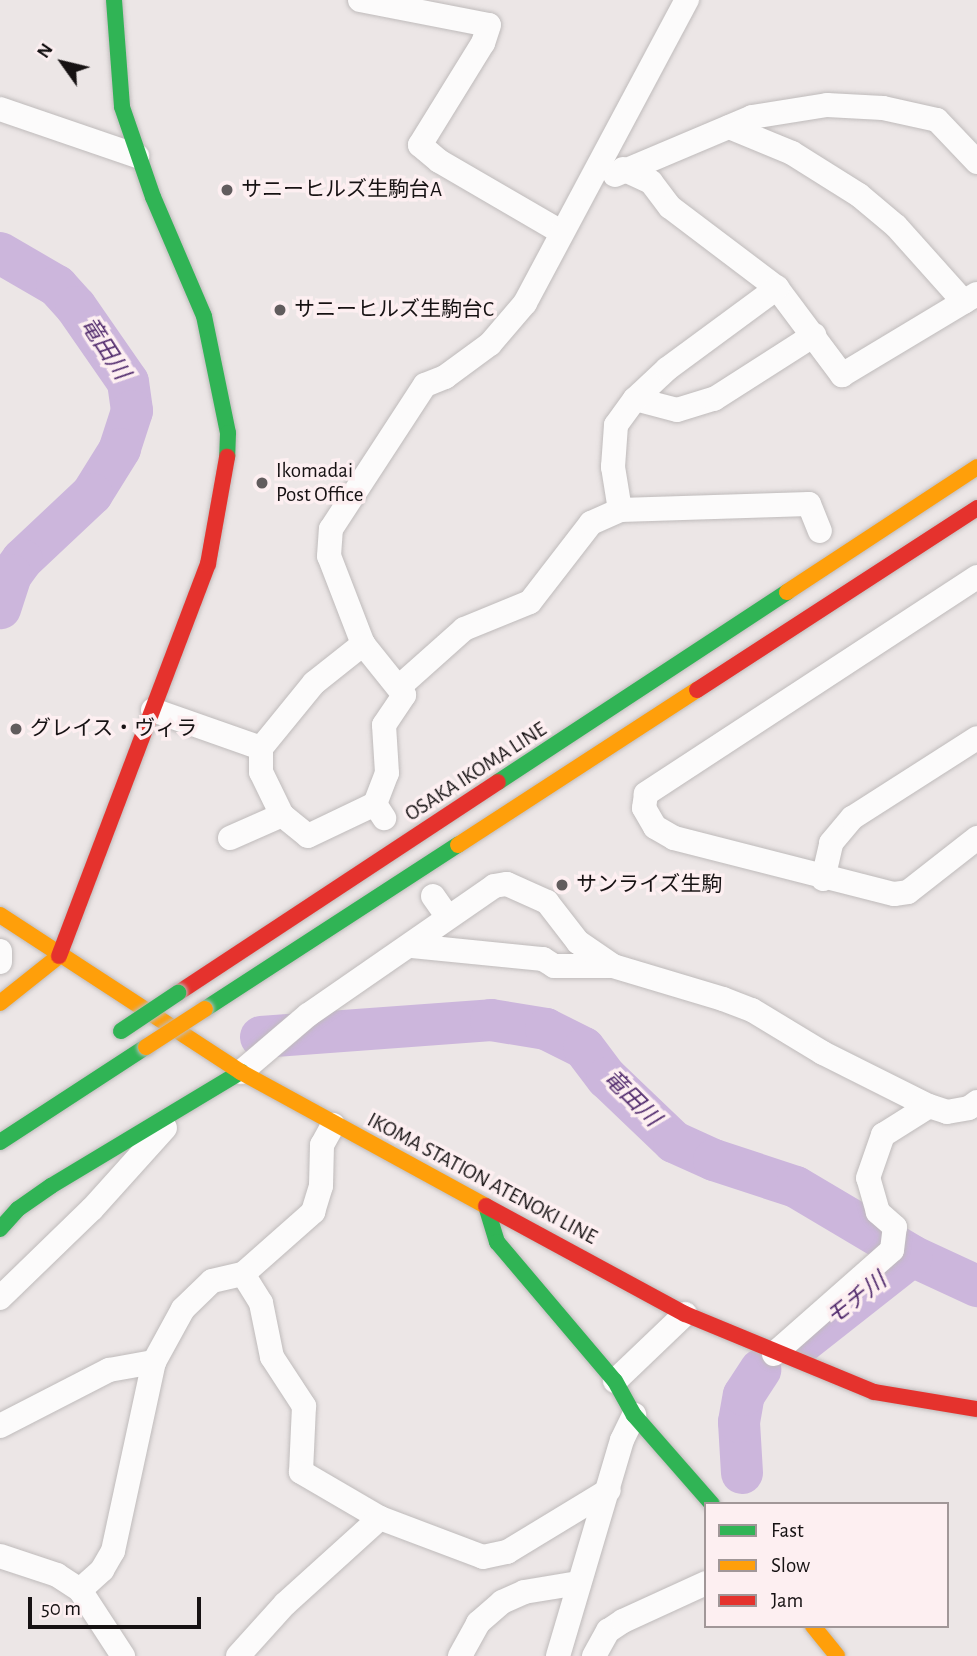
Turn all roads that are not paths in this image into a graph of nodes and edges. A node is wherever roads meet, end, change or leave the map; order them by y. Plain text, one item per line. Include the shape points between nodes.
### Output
1 (114, 0) edge
2 (360, 0) edge
3 (687, 0) edge
4 (0, 109) edge
5 (729, 127) junction
6 (137, 156) junction
7 (977, 162) edge
8 (623, 169) junction
9 (580, 199) junction
10 (561, 232) junction
11 (777, 288) junction
12 (970, 298) edge
13 (814, 335) junction
14 (635, 398) junction
15 (977, 467) edge
16 (977, 509) edge
17 (620, 510) junction
18 (820, 531) dead end
19 (975, 584) edge
20 (363, 644) junction
21 (399, 687) junction
22 (153, 710) junction
23 (977, 738) edge
24 (261, 748) junction
25 (282, 815) junction
26 (230, 838) dead end
27 (977, 838) edge
28 (823, 879) junction
29 (433, 895) dead end
30 (0, 915) edge
31 (447, 916) junction
32 (412, 946) junction
33 (0, 951) edge
34 (59, 956) junction
35 (0, 962) edge
36 (613, 965) junction
37 (0, 1003) edge
38 (115, 1035) dead end
39 (241, 1072) junction
40 (977, 1101) edge
41 (929, 1106) junction
42 (181, 1108) junction
43 (333, 1125) junction
44 (0, 1142) edge
45 (486, 1206) junction
46 (0, 1229) edge
47 (243, 1274) junction
48 (0, 1297) edge
49 (685, 1314) junction
50 (774, 1354) junction
51 (154, 1362) junction
52 (615, 1381) junction
53 (977, 1409) edge
54 (634, 1415) junction
55 (0, 1426) edge
56 (609, 1490) junction
57 (340, 1494) junction
58 (710, 1502) edge
59 (380, 1518) junction
60 (349, 1544) junction
61 (0, 1556) edge
62 (579, 1583) junction
63 (704, 1584) edge
64 (80, 1590) junction
65 (815, 1628) edge
66 (123, 1656) edge
67 (238, 1656) edge
68 (460, 1656) edge
69 (558, 1656) edge
70 (594, 1656) edge
71 (837, 1656) edge

1 - 6 main road via 122,107
2 - 10 street via 489,25 483,43 421,145 439,161
3 - 9 street
4 - 6 street
5 - 7 street via 775,112 828,105 883,108 937,120
5 - 8 street
5 - 12 street via 792,153 859,195
6 - 22 main road via 204,316 228,433 218,531
8 - 9 street
8 - 11 street via 651,182 670,207
9 - 10 street
10 - 20 street via 525,303 490,344 445,377 425,385 331,529 329,556
11 - 13 street
11 - 14 street
12 - 13 street via 848,375 842,375
13 - 14 street via 714,399 677,410
14 - 17 street via 616,425 612,467
15 - 38 main road, OSAKA IKOMA LINE, bridge
16 - 44 main road, bridge
17 - 18 street via 809,504
17 - 21 street via 591,523 530,602 464,629
19 - 28 street via 646,794 644,808 655,827 674,838
20 - 21 street
20 - 24 street via 314,683
21 - 25 street via 404,695 384,725 387,773 380,811 308,836
22 - 24 street
22 - 34 main road
23 - 28 street via 852,818 831,843
24 - 25 street via 261,772
25 - 26 street
27 - 28 street via 908,892 894,894
29 - 31 street
30 - 34 main road, IKOMA STATION ATENOKI LINE
31 - 32 street
31 - 36 street via 494,886 507,884 547,902 578,942
32 - 36 street via 543,960 554,966
32 - 39 street via 307,1015
33 - 35 street
34 - 37 main road
34 - 39 main road, IKOMA STATION ATENOKI LINE
36 - 41 street via 752,1010 823,1053
39 - 42 main road
39 - 43 main road, IKOMA STATION ATENOKI LINE
40 - 41 street via 969,1108 947,1112
41 - 50 street via 883,1135 871,1163 872,1200 895,1227 892,1250
42 - 46 main road via 51,1186 18,1209
42 - 48 street via 101,1200
43 - 45 main road, IKOMA STATION ATENOKI LINE
43 - 47 street via 322,1144 321,1186 313,1212
45 - 49 main road, IKOMA STATION ATENOKI LINE
45 - 52 main road via 497,1242
47 - 51 street via 212,1280 183,1309
47 - 57 street via 261,1303 272,1357 304,1406 301,1472
49 - 50 main road, IKOMA STATION ATENOKI LINE
49 - 52 street
50 - 53 main road, IKOMA STATION ATENOKI LINE via 874,1392
51 - 55 street via 109,1370
51 - 64 street via 113,1550 102,1570
52 - 54 main road
54 - 56 street
54 - 58 main road
56 - 59 street via 507,1552 483,1557
56 - 62 street
57 - 59 street
57 - 60 street
59 - 60 street
60 - 67 street
61 - 64 street via 57,1575
62 - 68 street via 524,1592 502,1602 478,1623
62 - 69 street
63 - 70 street via 623,1621 608,1631
64 - 66 street
65 - 71 main road

